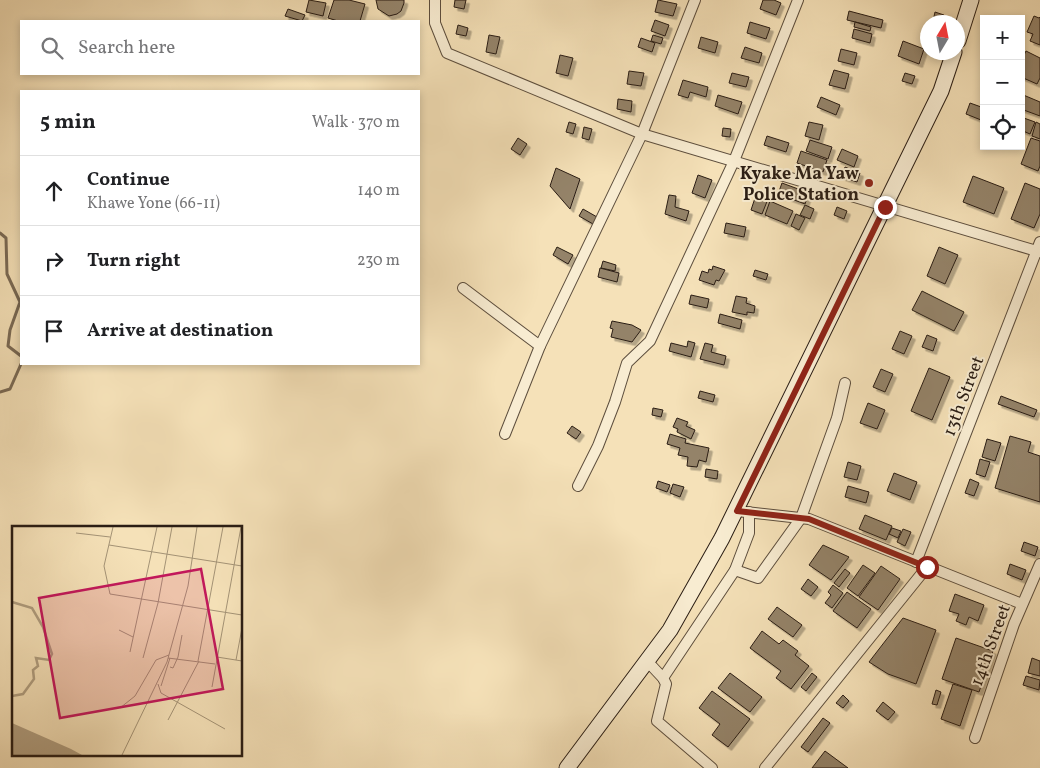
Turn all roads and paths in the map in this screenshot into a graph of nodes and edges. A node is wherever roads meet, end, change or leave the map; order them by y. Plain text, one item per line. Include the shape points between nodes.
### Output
1 (435, 0) edge
2 (695, 0) edge
3 (798, 0) edge
4 (971, 0) edge
5 (965, 19) edge
6 (951, 60) edge
7 (642, 134) junction
8 (734, 161) junction
9 (885, 207) junction
10 (1039, 248) edge
11 (463, 288) dead end
12 (540, 346) junction
13 (845, 383) dead end
14 (505, 434) dead end
15 (578, 486) dead end
16 (743, 511) junction
17 (801, 518) junction
18 (916, 562) junction
19 (1040, 564) edge
20 (927, 567) junction
21 (735, 570) junction
22 (1022, 604) junction
23 (647, 660) junction
24 (663, 678) junction
25 (975, 738) dead end
26 (567, 768) edge
27 (712, 768) edge
28 (765, 768) edge

1 - 7 street via 435,23 447,53
2 - 7 street
3 - 8 street
4 - 5 main road
6 - 9 main road via 941,91
7 - 8 street
7 - 12 street
8 - 9 street
8 - 15 street via 650,341 627,363 598,446
9 - 10 street
9 - 16 main road
10 - 18 street, 13th Street
11 - 12 street
12 - 14 street
13 - 17 street via 837,418
16 - 17 street
16 - 21 street via 749,533
16 - 23 main road via 670,630
17 - 18 street
17 - 21 street via 758,578
18 - 20 street
19 - 22 street, 14th Street
20 - 22 street
20 - 28 street
21 - 24 street
22 - 25 street, 14th Street
23 - 24 street
23 - 26 main road
24 - 27 street via 666,684 657,721

